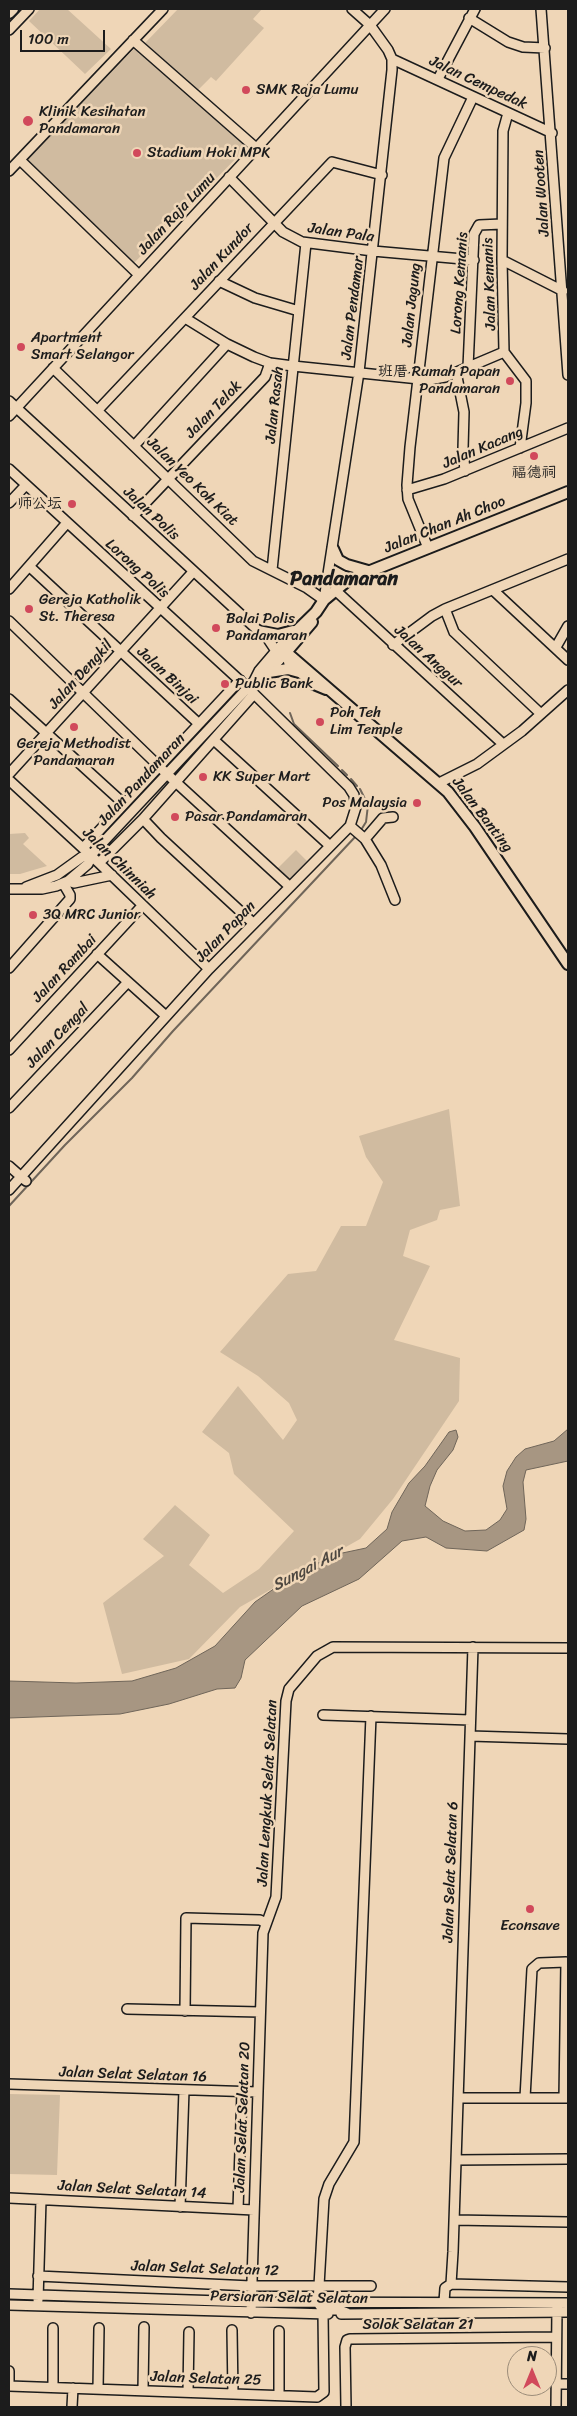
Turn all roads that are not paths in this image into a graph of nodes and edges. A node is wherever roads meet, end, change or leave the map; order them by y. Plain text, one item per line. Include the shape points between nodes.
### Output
1 (13, 9) edge
2 (29, 9) edge
3 (163, 9) edge
4 (352, 9) edge
5 (385, 9) edge
6 (474, 9) edge
7 (541, 9) edge
8 (9, 13) edge
9 (470, 18) junction
10 (370, 25) junction
11 (9, 30) edge
12 (134, 40) junction
13 (545, 48) junction
14 (392, 59) junction
15 (438, 79) junction
16 (473, 97) junction
17 (508, 113) junction
18 (552, 133) junction
19 (256, 148) junction
20 (20, 160) junction
21 (9, 171) edge
22 (382, 175) junction
23 (229, 177) junction
24 (273, 223) junction
25 (502, 224) junction
26 (306, 243) junction
27 (373, 251) junction
28 (431, 256) junction
29 (474, 260) junction
30 (502, 260) junction
31 (139, 275) junction
32 (565, 280) edge
33 (219, 282) junction
34 (563, 291) junction
35 (299, 311) junction
36 (185, 318) junction
37 (227, 344) junction
38 (504, 352) junction
39 (270, 363) junction
40 (293, 366) junction
41 (468, 367) junction
42 (53, 368) junction
43 (359, 372) junction
44 (456, 372) junction
45 (568, 375) edge
46 (418, 380) junction
47 (12, 405) edge
48 (98, 410) junction
49 (9, 416) edge
50 (568, 428) edge
51 (134, 446) junction
52 (520, 448) junction
53 (9, 469) edge
54 (465, 471) junction
55 (168, 479) junction
56 (26, 485) junction
57 (407, 490) junction
58 (568, 492) edge
59 (9, 503) edge
60 (133, 516) junction
61 (66, 524) junction
62 (428, 548) junction
63 (333, 549) junction
64 (568, 559) edge
65 (30, 567) junction
66 (272, 570) junction
67 (370, 571) junction
68 (193, 572) junction
69 (9, 590) edge
70 (335, 590) junction
71 (493, 590) junction
72 (324, 600) junction
73 (160, 609) junction
74 (445, 609) junction
75 (9, 621) edge
76 (568, 626) edge
77 (301, 630) junction
78 (258, 631) junction
79 (393, 645) junction
80 (556, 647) junction
81 (121, 652) junction
82 (281, 652) junction
83 (568, 660) edge
84 (303, 670) junction
85 (266, 675) junction
86 (240, 680) junction
87 (252, 688) junction
88 (568, 690) edge
89 (83, 694) junction
90 (9, 699) edge
91 (541, 714) junction
92 (198, 723) junction
93 (47, 733) junction
94 (215, 741) junction
95 (503, 744) junction
96 (160, 766) junction
97 (9, 774) edge
98 (168, 775) junction
99 (9, 780) edge
100 (176, 782) junction
101 (439, 782) junction
102 (123, 803) junction
103 (392, 817) dead end
104 (143, 819) junction
105 (357, 832) junction
106 (329, 845) junction
107 (91, 855) junction
108 (112, 875) junction
109 (66, 882) junction
110 (289, 886) junction
111 (26, 888) junction
112 (9, 889) edge
113 (395, 900) dead end
114 (142, 906) junction
115 (253, 923) junction
116 (98, 954) junction
117 (568, 964) edge
118 (9, 968) edge
119 (209, 969) junction
120 (128, 982) junction
121 (166, 1016) junction
122 (9, 1050) edge
123 (9, 1108) edge
124 (9, 1166) edge
125 (23, 1178) junction
126 (9, 1190) edge
127 (469, 1647) junction
128 (484, 1647) junction
129 (568, 1648) edge
130 (472, 1659) junction
131 (323, 1715) dead end
132 (371, 1716) junction
133 (470, 1720) junction
134 (470, 1736) junction
135 (568, 1739) edge
136 (266, 1923) junction
137 (127, 2009) dead end
138 (184, 2011) junction
139 (260, 2012) junction
140 (9, 2084) edge
141 (184, 2090) junction
142 (242, 2092) junction
143 (257, 2092) junction
144 (458, 2098) junction
145 (525, 2098) junction
146 (566, 2098) edge
147 (568, 2159) edge
148 (456, 2160) junction
149 (9, 2198) edge
150 (41, 2200) junction
151 (180, 2207) junction
152 (238, 2209) junction
153 (254, 2210) junction
154 (454, 2220) junction
155 (568, 2222) edge
156 (38, 2276) junction
157 (451, 2284) junction
158 (251, 2286) junction
159 (319, 2286) junction
160 (371, 2286) dead end
161 (568, 2287) edge
162 (9, 2294) edge
163 (38, 2295) junction
164 (251, 2302) junction
165 (444, 2302) junction
166 (318, 2303) junction
167 (568, 2303) edge
168 (9, 2305) edge
169 (38, 2306) junction
170 (558, 2307) junction
171 (568, 2312) edge
172 (250, 2313) junction
173 (323, 2314) junction
174 (347, 2314) junction
175 (144, 2327) dead end
176 (53, 2328) dead end
177 (99, 2328) dead end
178 (232, 2330) dead end
179 (279, 2331) dead end
180 (189, 2332) dead end
181 (556, 2337) junction
182 (556, 2346) edge
183 (9, 2371) edge
184 (9, 2386) edge
185 (53, 2387) junction
186 (73, 2388) junction
187 (98, 2389) junction
188 (143, 2390) junction
189 (188, 2392) junction
190 (233, 2394) junction
191 (279, 2395) junction
192 (72, 2407) edge
193 (346, 2407) edge

1 - 8 main road
2 - 11 street
3 - 12 street
4 - 10 street
5 - 10 street, Jalan Raja Lumu
6 - 9 street
7 - 13 street, Jalan Wooten
9 - 13 street via 508,42 523,47
9 - 15 street
10 - 14 street
10 - 19 street, Jalan Raja Lumu
12 - 19 street
12 - 20 street
13 - 18 street, Jalan Wooten
14 - 15 street, Jalan Cempedak
14 - 22 street, Jalan Pendamar
15 - 16 street, Jalan Cempedak
16 - 17 street, Jalan Cempedak
16 - 28 street, Jalan Jagung via 444,158
17 - 18 street, Jalan Cempedak
17 - 25 street, Jalan Kemanis via 503,131
18 - 32 street, Jalan Wooten
19 - 23 street, Jalan Raja Lumu
20 - 21 street
20 - 31 street
22 - 24 street, Jalan Kundor via 332,162
22 - 27 street, Jalan Pendamar
23 - 24 street, Jalan Pala
23 - 31 street, Jalan Raja Lumu
24 - 26 street, Jalan Pala via 290,237
24 - 33 street, Jalan Kundor
25 - 29 street, Lorong Kemanis via 486,223 476,228
25 - 30 street, Jalan Kemanis
26 - 27 street, Jalan Pala
26 - 35 street, Jalan Rasah
27 - 28 street, Jalan Pala
27 - 43 street, Jalan Pendamar
28 - 29 street, Jalan Pala
28 - 46 street, Jalan Jagung
29 - 41 street, Lorong Kemanis
30 - 34 street
30 - 38 street, Jalan Kemanis
31 - 42 street, Jalan Raja Lumu
32 - 34 street, Jalan Wooten
33 - 35 street via 255,298
33 - 36 street, Jalan Kundor
34 - 45 street, Jalan Wooten
35 - 40 street, Jalan Rasah
36 - 37 street
36 - 48 street, Jalan Kundor
37 - 39 street
37 - 51 street
38 - 41 street
38 - 52 street via 526,381
39 - 40 street
39 - 55 street, Jalan Telok via 265,377
40 - 43 street
40 - 66 street, Jalan Rasah
41 - 44 street
42 - 47 street, Jalan Raja Lumu
42 - 48 street, Jalan Yeo Koh Kiat
43 - 46 street
43 - 63 street, Jalan Pendamar
44 - 46 street via 436,379
44 - 54 street via 464,412
46 - 57 street, Jalan Jagung
47 - 49 street, Jalan Raja Lumu
47 - 60 street, Jalan Polis
48 - 51 street, Jalan Yeo Koh Kiat
50 - 52 street, Jalan Kacang
51 - 55 street, Jalan Yeo Koh Kiat
52 - 54 street, Jalan Kacang
53 - 56 street, Lorong Polis
54 - 57 street, Jalan Kacang
55 - 60 street, Jalan Telok
55 - 66 street, Jalan Yeo Koh Kiat via 253,561
56 - 59 street
56 - 61 street, Lorong Polis
57 - 62 street, Jalan Jagung
58 - 62 main road, Jalan Chan Ah Choo
60 - 68 street, Jalan Polis
61 - 65 street
61 - 73 street, Lorong Polis
62 - 67 main road, Jalan Chan Ah Choo
63 - 67 main road via 338,560 347,566
63 - 72 street, Jalan Pendamar
64 - 71 street
65 - 69 street
65 - 81 street, Jalan Binjai
66 - 72 street, Jalan Yeo Koh Kiat
67 - 70 main road, Jalan Chan Ah Choo via 348,580
68 - 73 street, Jalan Dengkil
68 - 78 street, Jalan Polis
70 - 72 main road
70 - 79 street, Jalan Anggur
71 - 74 street
71 - 80 street
72 - 77 main road via 311,623
73 - 81 street, Jalan Dengkil
73 - 86 street, Lorong Polis
74 - 79 street
74 - 91 street via 454,632
75 - 89 street
76 - 80 street
77 - 78 main road via 278,636
77 - 82 main road
77 - 84 main road via 299,652
78 - 82 street, Jalan Polis
79 - 95 street, Jalan Anggur
80 - 83 street
81 - 89 street, Jalan Dengkil
81 - 92 street, Jalan Binjai
82 - 84 main road, Jalan Banting
82 - 85 street
82 - 87 street, Jalan Pandamaran via 259,671
84 - 85 main road via 288,669
84 - 101 main road, Jalan Banting via 322,681 326,689
85 - 87 street
86 - 87 street, Lorong Polis
86 - 92 street
87 - 94 street
87 - 98 street, Jalan Pandamaran
87 - 105 street via 349,787 356,807
88 - 91 street
89 - 93 street, Jalan Dengkil
89 - 96 street
90 - 93 street
91 - 95 street
92 - 96 street
93 - 97 street, Jalan Dengkil
93 - 102 street
94 - 100 street
94 - 106 street
95 - 101 street via 477,764
96 - 98 street
96 - 102 street
98 - 100 street
98 - 107 street, Jalan Pandamaran
99 - 107 street, Jalan Chinniah
100 - 104 street
100 - 110 street
101 - 117 main road, Jalan Banting via 475,827
102 - 107 street
103 - 105 street, Jalan Papan via 383,818
104 - 107 street
104 - 115 street
105 - 106 street, Jalan Papan
105 - 113 street via 381,865
106 - 110 street, Jalan Papan
107 - 108 street, Jalan Chinniah
107 - 109 street, Jalan Pandamaran via 88,864
107 - 111 street via 58,875
108 - 109 street
108 - 114 street, Jalan Chinniah
109 - 111 street, Jalan Pandamaran via 42,889
109 - 118 street via 70,899
110 - 115 street, Jalan Papan
111 - 112 street, Jalan Pandamaran
114 - 116 street, Jalan Rambai
114 - 119 street, Jalan Chinniah
115 - 119 street, Jalan Papan
116 - 120 street
116 - 122 street, Jalan Rambai
119 - 121 street, Jalan Papan
120 - 121 street
120 - 123 street, Jalan Cengal
121 - 125 street, Jalan Papan
124 - 125 street
125 - 126 street, Jalan Papan
127 - 128 street, Jalan Lengkuk Selat Selatan
127 - 130 street, Jalan Selat Selatan 6
127 - 136 street, Jalan Lengkuk Selat Selatan via 333,1647 317,1656 288,1688 276,1897
128 - 129 street, Jalan Lengkuk Selat Selatan
128 - 130 street
130 - 133 street, Jalan Selat Selatan 6
131 - 132 street
132 - 133 street
132 - 159 street via 354,2142 329,2184 324,2199
133 - 134 street, Jalan Selat Selatan 6
134 - 135 street
134 - 144 street, Jalan Selat Selatan 6
136 - 138 street via 260,1920 186,1918
136 - 139 street, Jalan Selat Selatan 20
137 - 138 street
138 - 139 street
139 - 143 street, Jalan Selat Selatan 20
140 - 141 street, Jalan Selat Selatan 16
141 - 142 street, Jalan Selat Selatan 16
141 - 151 street
142 - 143 street, Jalan Selat Selatan 16
142 - 152 street
143 - 153 street, Jalan Selat Selatan 20
144 - 145 street
144 - 148 street, Jalan Selat Selatan 6
145 - 146 street
145 - 146 street via 532,1969 539,1963 566,1962
147 - 148 street
148 - 154 street, Jalan Selat Selatan 6
149 - 150 street, Jalan Selat Selatan 14
150 - 151 street, Jalan Selat Selatan 14
150 - 156 street
151 - 152 street, Jalan Selat Selatan 14
152 - 153 street, Jalan Selat Selatan 14
153 - 158 street, Jalan Selat Selatan 20
154 - 155 street
154 - 157 street, Jalan Selat Selatan 6
156 - 158 street, Jalan Selat Selatan 12
156 - 163 street
157 - 161 street
157 - 165 street, Jalan Selat Selatan 6 via 445,2288
158 - 159 street, Jalan Selat Selatan 12
158 - 164 street, Jalan Selat Selatan 20
159 - 160 street, Jalan Selat Selatan 12
159 - 166 street
162 - 163 street, Persiaran Selat Selatan
163 - 164 street, Persiaran Selat Selatan
163 - 169 street
164 - 166 street, Persiaran Selat Selatan
164 - 172 street, Jalan Selat Selatan 20
165 - 166 street, Persiaran Selat Selatan
165 - 170 street, Persiaran Selat Selatan
166 - 174 street via 323,2310 339,2310
167 - 170 street, Persiaran Selat Selatan
168 - 169 street, Persiaran Selat Selatan
169 - 172 street, Persiaran Selat Selatan
170 - 171 street, Persiaran Selat Selatan
170 - 174 street, Persiaran Selat Selatan
170 - 181 street
172 - 173 street, Persiaran Selat Selatan
173 - 174 street, Persiaran Selat Selatan
173 - 191 street, Jalan Selatan 25 via 324,2392 316,2397
175 - 188 street
176 - 185 street
177 - 187 street
178 - 190 street
179 - 191 street
180 - 189 street
181 - 182 street
181 - 193 street, Solok Selatan 21 via 347,2340
183 - 184 street
184 - 185 street, Jalan Selatan 25
185 - 186 street, Jalan Selatan 25
186 - 187 street, Jalan Selatan 25
186 - 192 street
187 - 188 street, Jalan Selatan 25
188 - 189 street, Jalan Selatan 25
189 - 190 street, Jalan Selatan 25
190 - 191 street, Jalan Selatan 25

